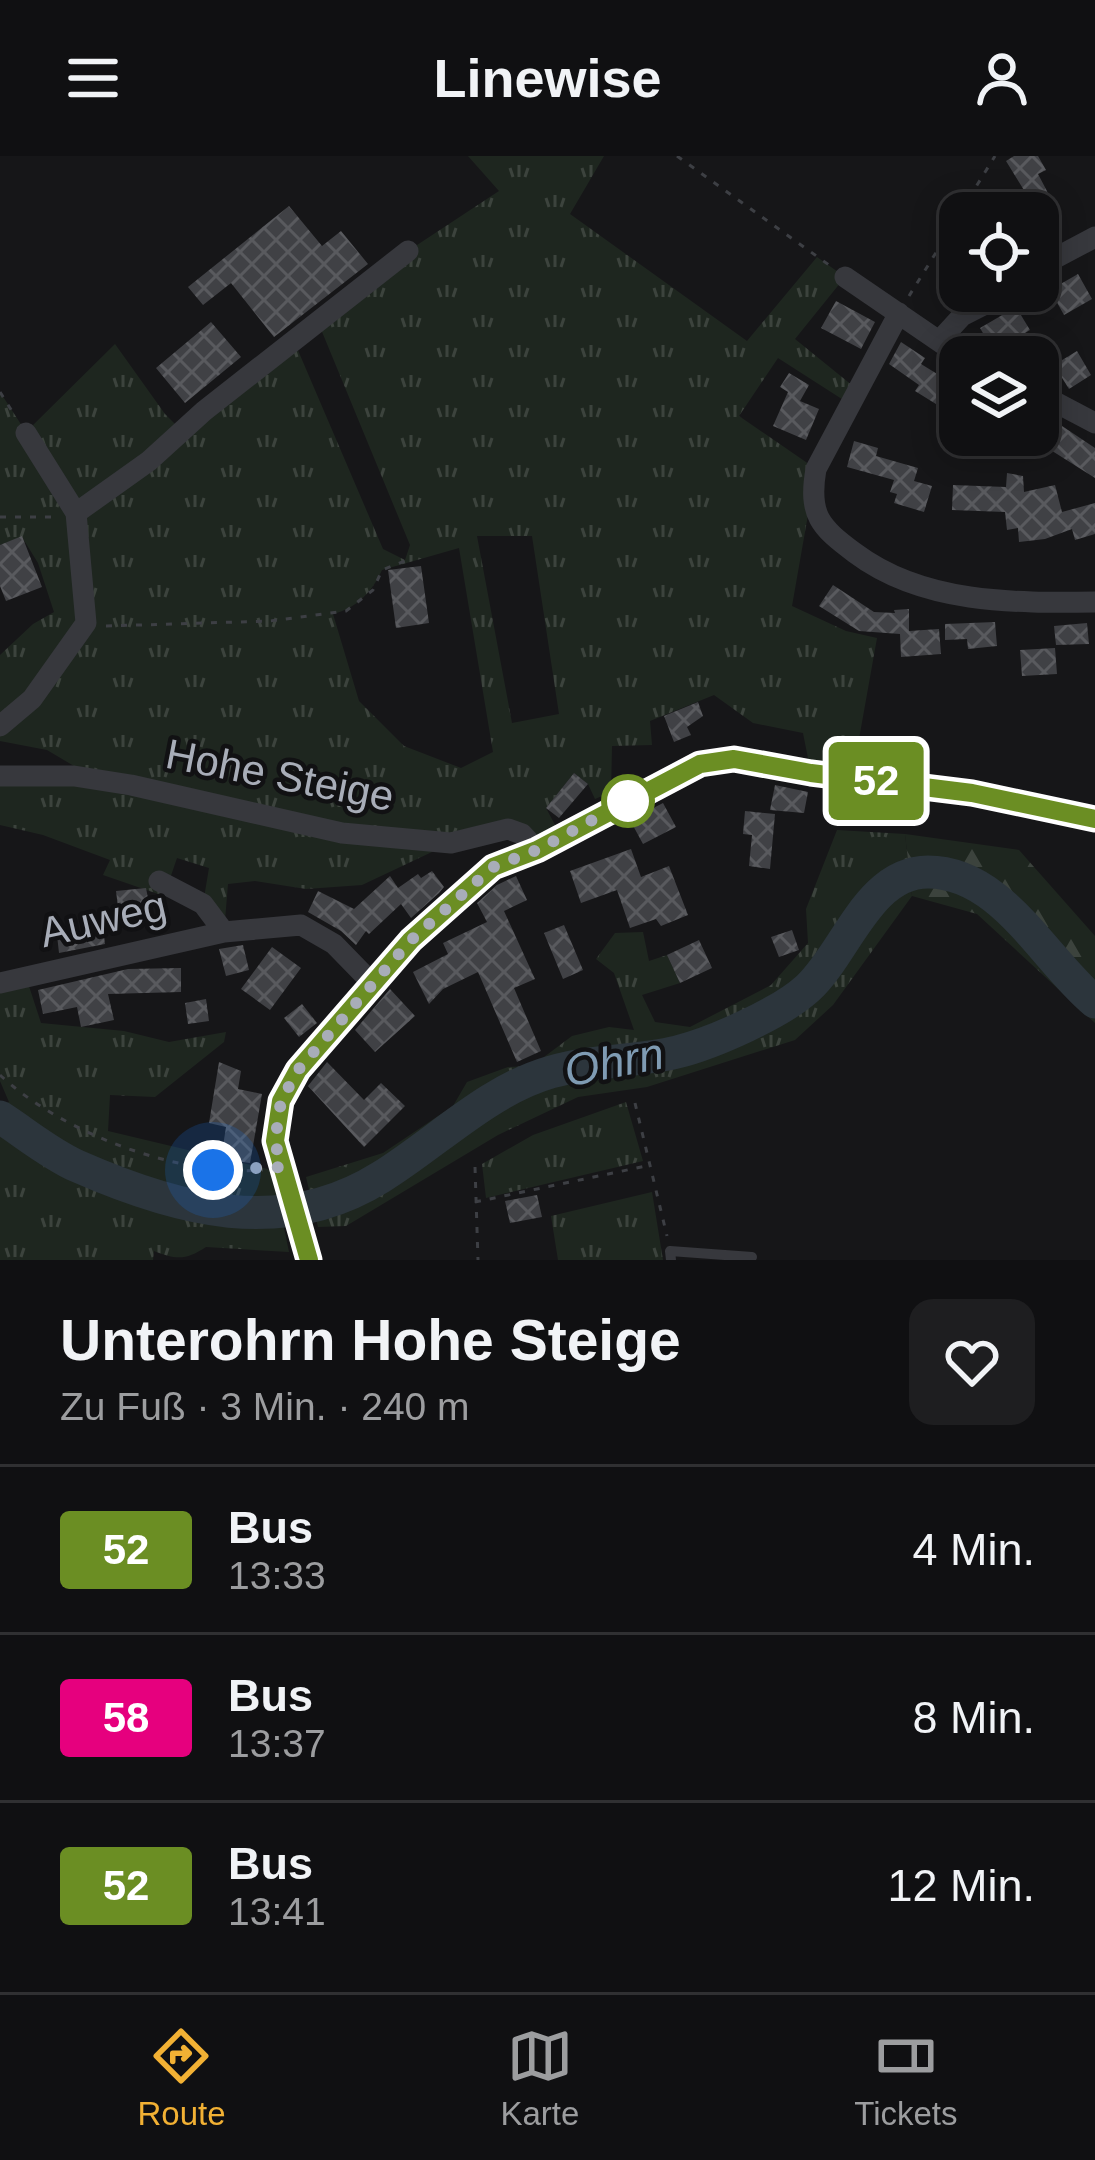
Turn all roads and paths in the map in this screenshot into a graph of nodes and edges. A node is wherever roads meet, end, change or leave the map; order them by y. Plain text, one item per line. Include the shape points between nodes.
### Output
1 (677, 156) edge
2 (995, 156) edge
3 (973, 192) edge
4 (1095, 237) edge
5 (939, 247) edge
6 (408, 251) dead end
7 (1059, 256) edge
8 (845, 277) joint
9 (970, 312) edge
10 (898, 313) junction
11 (944, 336) edge
12 (939, 339) edge
13 (0, 392) edge
14 (1059, 404) edge
15 (1095, 423) edge
16 (26, 433) joint
17 (76, 513) junction
18 (0, 517) edge
19 (405, 561) dead end
20 (1095, 602) edge
21 (86, 623) junction
22 (0, 726) edge
23 (0, 776) edge
24 (1095, 819) edge
25 (537, 850) junction
26 (159, 881) dead end
27 (224, 932) junction
28 (0, 982) edge
29 (372, 983) junction
30 (0, 1075) edge
31 (635, 1103) dead end
32 (651, 1165) junction
33 (475, 1167) dead end
34 (284, 1175) junction
35 (475, 1202) junction
36 (306, 1251) edge
37 (670, 1256) edge
38 (752, 1257) dead end
39 (478, 1260) edge

1 - 8 path
2 - 3 path
4 - 7 street
5 - 10 path
6 - 17 street
8 - 10 street
9 - 11 street
10 - 12 street
10 - 20 street via 816,469 815,514 828,534 881,573 936,591 1009,603
13 - 16 path
14 - 15 street
16 - 17 street
17 - 18 path
17 - 21 street
19 - 21 path via 382,570 373,590 346,611 188,626
21 - 22 street via 32,698
23 - 25 street, Hohe Steige via 131,785 342,833 451,843 508,829
24 - 25 street via 734,759 700,764
25 - 29 street via 471,883
26 - 27 street, Auweg via 203,904
27 - 28 street, Auweg
27 - 29 street, Auweg via 301,926 334,944
29 - 34 street via 281,1101 275,1141
30 - 34 path via 81,1128 137,1150 213,1170
31 - 32 path
32 - 35 path
32 - 37 path
33 - 35 path
34 - 36 street
35 - 39 path
37 - 38 lane

